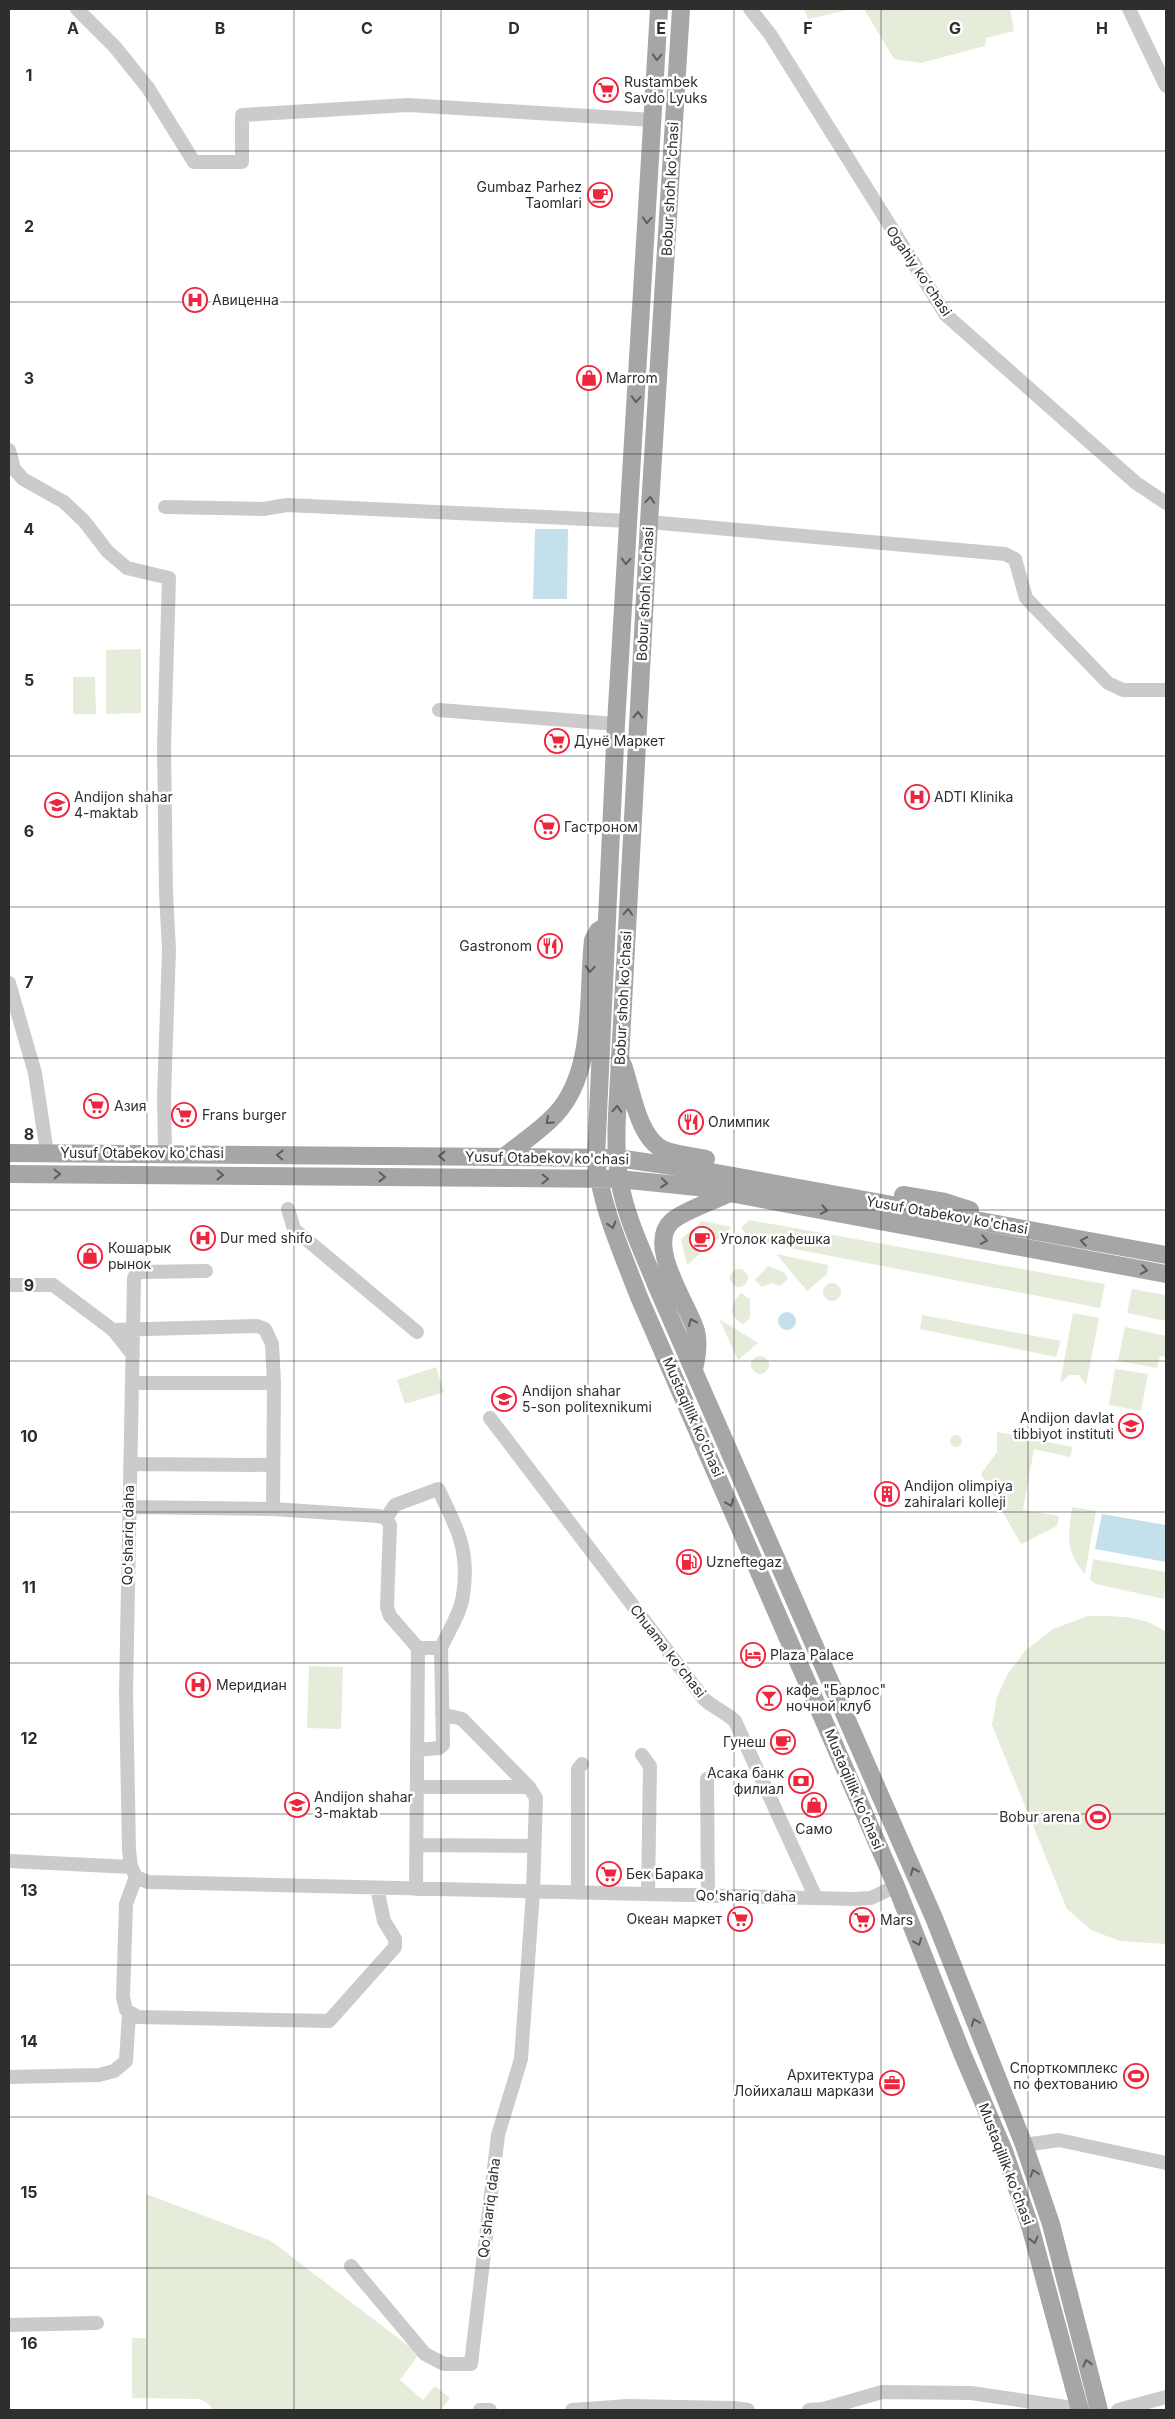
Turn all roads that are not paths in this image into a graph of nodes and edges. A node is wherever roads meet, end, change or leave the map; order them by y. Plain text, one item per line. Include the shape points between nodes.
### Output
1 (659, 9) edge
2 (682, 9) edge
3 (750, 9) edge
4 (1130, 9) edge
5 (84, 11) edge
6 (1166, 86) edge
7 (653, 120) junction
8 (646, 243) junction
9 (667, 245) junction
10 (639, 353) junction
11 (660, 354) junction
12 (9, 450) edge
13 (1166, 503) edge
14 (165, 507) dead end
15 (629, 521) junction
16 (649, 522) junction
17 (1166, 690) edge
18 (439, 710) dead end
19 (616, 724) junction
20 (606, 926) junction
21 (9, 983) edge
22 (620, 1057) junction
23 (9, 1153) edge
24 (47, 1153) junction
25 (165, 1154) junction
26 (504, 1157) junction
27 (596, 1157) junction
28 (617, 1158) junction
29 (9, 1174) edge
30 (598, 1178) junction
31 (619, 1179) junction
32 (730, 1193) junction
33 (288, 1209) dead end
34 (984, 1222) junction
35 (1166, 1255) edge
36 (206, 1272) dead end
37 (1166, 1274) edge
38 (9, 1285) edge
39 (134, 1327) junction
40 (113, 1330) junction
41 (418, 1332) dead end
42 (133, 1355) junction
43 (694, 1369) junction
44 (274, 1382) junction
45 (132, 1383) junction
46 (490, 1418) dead end
47 (130, 1464) junction
48 (272, 1465) junction
49 (129, 1507) junction
50 (273, 1509) junction
51 (386, 1518) junction
52 (418, 1648) junction
53 (441, 1648) junction
54 (442, 1714) junction
55 (418, 1750) junction
56 (642, 1754) dead end
57 (582, 1764) dead end
58 (707, 1779) dead end
59 (417, 1787) junction
60 (529, 1787) junction
61 (417, 1845) junction
62 (534, 1846) junction
63 (9, 1861) edge
64 (133, 1872) junction
65 (896, 1886) junction
66 (377, 1888) junction
67 (416, 1889) junction
68 (533, 1892) junction
69 (578, 1893) junction
70 (648, 1894) junction
71 (708, 1896) junction
72 (816, 1898) junction
73 (129, 2014) junction
74 (984, 2044) junction
75 (962, 2053) junction
76 (9, 2077) edge
77 (1024, 2144) junction
78 (1004, 2151) junction
79 (1166, 2163) edge
80 (351, 2266) dead end
81 (97, 2323) dead end
82 (9, 2325) edge
83 (1166, 2397) edge
84 (1056, 2407) edge
85 (1082, 2409) edge
86 (480, 2410) edge
87 (490, 2410) edge
88 (572, 2410) edge
89 (748, 2410) edge
90 (818, 2410) edge
91 (1099, 2410) edge
92 (1118, 2410) edge

1 -> 7 main road, Bobur shoh ko'chasi
2 - 9 main road, Bobur shoh ko'chasi
3 - 13 street, Ogahiy koʻchasi via 770,34 946,315 1136,483
4 - 6 street
5 - 7 street via 148,88 194,162 242,162 242,115 408,105
7 -> 8 main road, Bobur shoh ko'chasi
8 - 9 main road
8 - 10 main road, Bobur shoh ko'chasi
9 - 11 main road, Bobur shoh ko'chasi
10 - 11 main road
10 -> 15 main road, Bobur shoh ko'chasi
16 -> 11 main road, Bobur shoh ko'chasi
12 - 25 street via 14,469 23,479 64,502 127,568 168,578 164,746 170,950
14 - 15 street via 263,509 305,505
15 -> 19 main road, Bobur shoh ko'chasi
16 - 17 street via 1005,554 1015,559 1026,598 1108,683 1123,690
22 -> 16 main road, Bobur shoh ko'chasi
18 - 19 street
19 - 20 main road, Bobur shoh ko'chasi
20 -> 26 main road via 593,940 582,1066 571,1091 555,1115
20 - 27 main road, Bobur shoh ko'chasi
21 - 24 street via 35,1073
28 -> 22 main road, Bobur shoh ko'chasi
22 - 34 main road via 644,1132 663,1149 946,1202 972,1211
23 - 24 main road, Yusuf Otabekov ko'chasi
24 - 25 main road, Yusuf Otabekov ko'chasi
26 -> 25 main road, Yusuf Otabekov ko'chasi
26 - 27 main road, Yusuf Otabekov ko'chasi
27 - 28 main road, Yusuf Otabekov ko'chasi
27 - 30 main road, Bobur shoh ko'chasi
28 - 31 main road, Bobur shoh ko'chasi
28 - 34 main road, Yusuf Otabekov ko'chasi
29 -> 30 main road, Yusuf Otabekov ko'chasi
30 - 31 main road, Yusuf Otabekov ko'chasi
30 -> 65 main road, Mustaqillik ko'chasi via 639,1296
31 -> 32 main road, Yusuf Otabekov ko'chasi
31 - 43 main road, Mustaqillik ko'chasi via 629,1219
32 -> 37 main road, Yusuf Otabekov ko'chasi
43 -> 32 main road via 696,1331 667,1262 664,1233 674,1219
33 - 41 street via 294,1229
35 -> 34 main road, Yusuf Otabekov ko'chasi
36 - 39 street, Qo'shariq daha via 136,1274
38 - 40 street via 53,1285
39 - 40 street
39 - 42 street, Qo'shariq daha
39 - 44 street via 257,1326 266,1329 272,1344
40 - 42 street
42 - 45 street, Qo'shariq daha
74 -> 43 main road, Mustaqillik ko'chasi via 934,1918
44 - 45 street
44 - 48 street
45 - 47 street, Qo'shariq daha
46 - 72 street, Chuama koʻchasi via 704,1699 735,1721
47 - 48 street
47 - 49 street, Qo'shariq daha
48 - 50 street
49 - 50 street
49 - 64 street, Qo'shariq daha via 126,1692
50 - 51 street
51 - 52 street via 390,1525 387,1607 390,1616
51 - 53 street via 396,1505 438,1490 460,1532 464,1558 463,1596
52 - 53 street
52 - 55 street
53 - 54 street
54 - 55 street via 443,1745
54 - 60 street via 462,1719
55 - 59 street
56 - 70 street via 650,1766
57 - 69 street via 578,1768
58 - 71 street
59 - 60 street
59 - 61 street
60 - 62 street via 536,1798
61 - 62 street
61 - 67 street
62 - 68 street
63 - 64 street, Qo'shariq daha
64 - 66 street, Qo'shariq daha via 148,1882
64 - 73 street via 126,1904 123,1997
65 - 72 street, Qo'shariq daha via 871,1898
65 -> 75 main road, Mustaqillik ko'chasi
66 - 67 street, Qo'shariq daha
66 - 73 street via 384,1921 395,1939 395,1948 328,2021 138,2017
67 - 68 street, Qo'shariq daha
68 - 69 street, Qo'shariq daha
68 - 80 street, Qo'shariq daha via 521,2059 498,2134 471,2364 444,2364 425,2354
69 - 70 street, Qo'shariq daha
70 - 71 street, Qo'shariq daha
71 - 72 street, Qo'shariq daha
73 - 76 street via 126,2061 114,2071 99,2075
74 - 75 main road
74 - 77 main road, Mustaqillik ko'chasi
75 - 78 main road, Mustaqillik ko'chasi
77 - 78 main road
77 - 79 street via 1059,2140
91 -> 77 main road, Mustaqillik ko'chasi via 1051,2224
78 -> 85 main road, Mustaqillik ko'chasi via 1030,2226
81 - 82 street
83 - 92 street
84 - 85 street
84 - 90 street via 971,2393 882,2392
86 - 87 street
88 - 89 street via 628,2406

